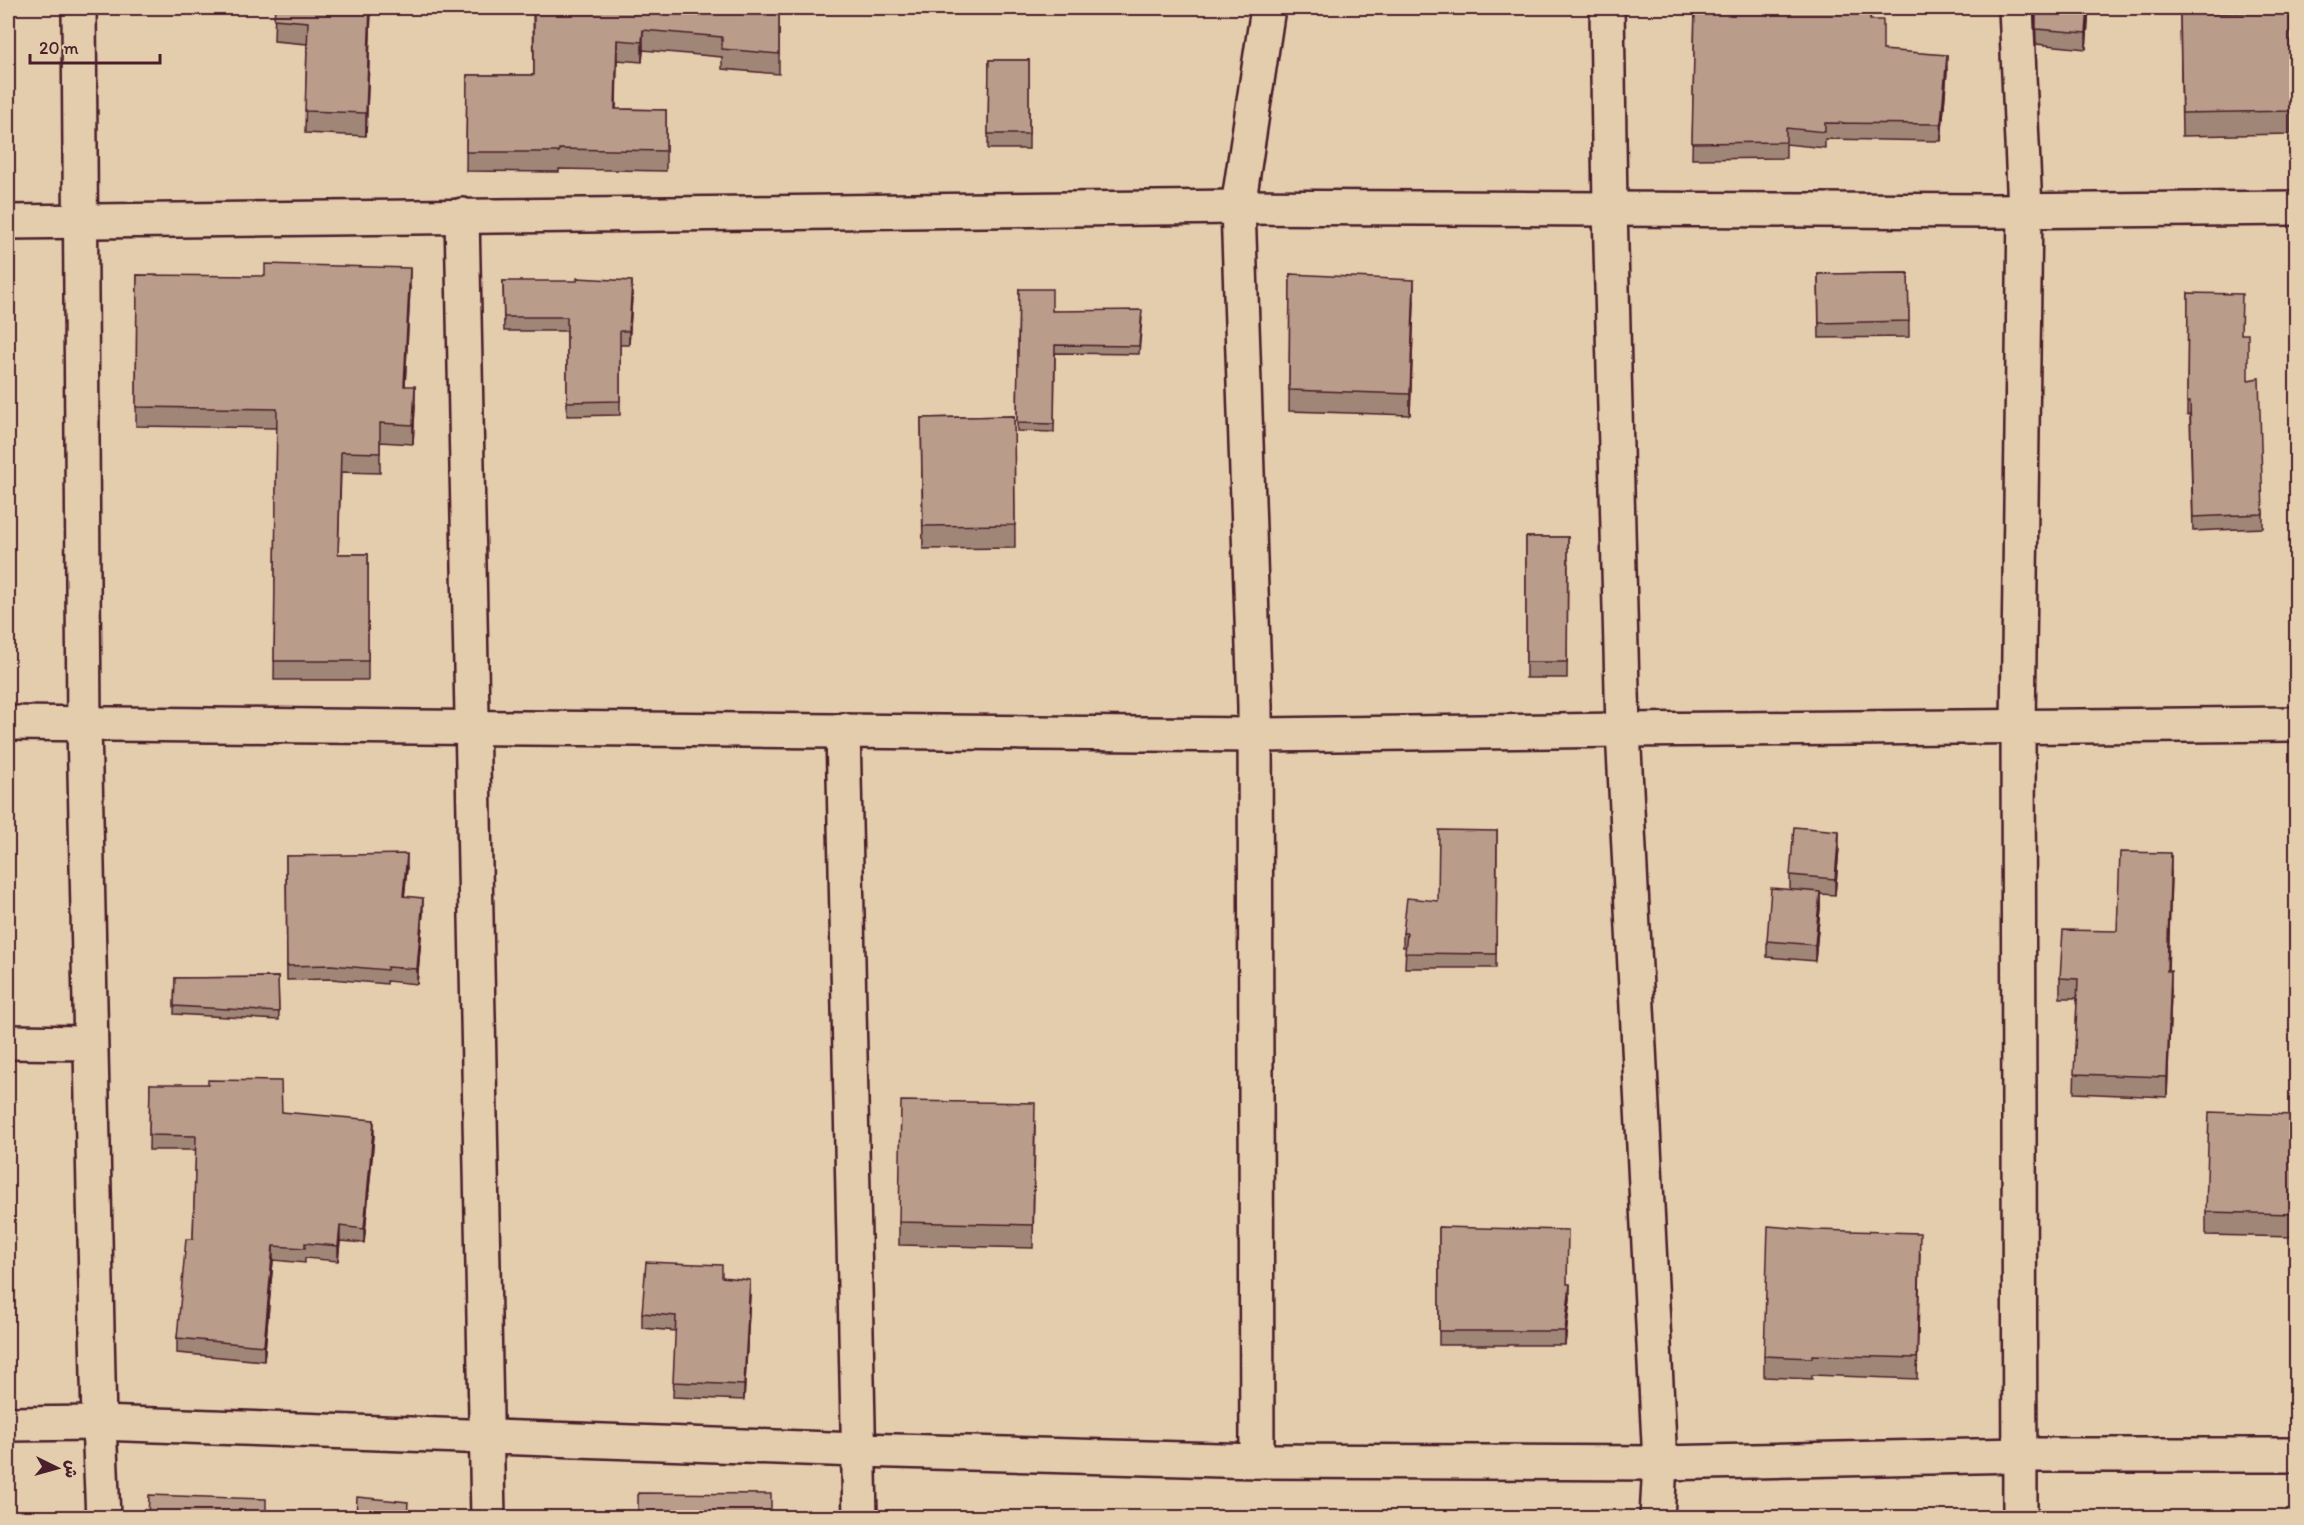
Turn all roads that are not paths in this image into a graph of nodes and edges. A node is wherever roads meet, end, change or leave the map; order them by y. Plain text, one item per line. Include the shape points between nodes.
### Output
1 (80, 8) edge
2 (1268, 8) edge
3 (1608, 8) edge
4 (2016, 8) edge
5 (1238, 207) junction
6 (1610, 207) junction
7 (2296, 207) edge
8 (2025, 210) junction
9 (462, 215) junction
10 (81, 220) junction
11 (8, 222) edge
12 (8, 723) edge
13 (2296, 724) edge
14 (84, 725) junction
15 (2018, 726) junction
16 (471, 727) junction
17 (843, 730) junction
18 (1623, 730) junction
19 (1255, 735) junction
20 (8, 1042) edge
21 (90, 1043) junction
22 (99, 1423) junction
23 (8, 1424) edge
24 (488, 1437) junction
25 (858, 1450) junction
26 (2020, 1455) junction
27 (2296, 1455) edge
28 (1257, 1461) junction
29 (1660, 1463) junction
30 (103, 1518) edge
31 (488, 1518) edge
32 (860, 1518) edge
33 (1657, 1518) edge
34 (2020, 1518) edge

1 - 10 street
2 - 5 street
3 - 6 street
4 - 8 street
5 - 6 street
5 - 9 street
5 - 19 street
6 - 8 street
6 - 18 street
7 - 8 street
8 - 15 street
9 - 10 street
9 - 16 street
10 - 11 street
10 - 14 street
12 - 14 street
13 - 15 street
14 - 16 street
14 - 21 street
15 - 18 street
15 - 26 street
16 - 17 street
16 - 24 street
17 - 19 street
17 - 25 street
18 - 19 street
18 - 29 street
19 - 28 street
20 - 21 street
21 - 22 street
22 - 23 street
22 - 24 street
22 - 30 street
24 - 25 street
24 - 31 street
25 - 28 street
25 - 32 street
26 - 27 street
26 - 29 street
26 - 34 street
28 - 29 street
29 - 33 street

